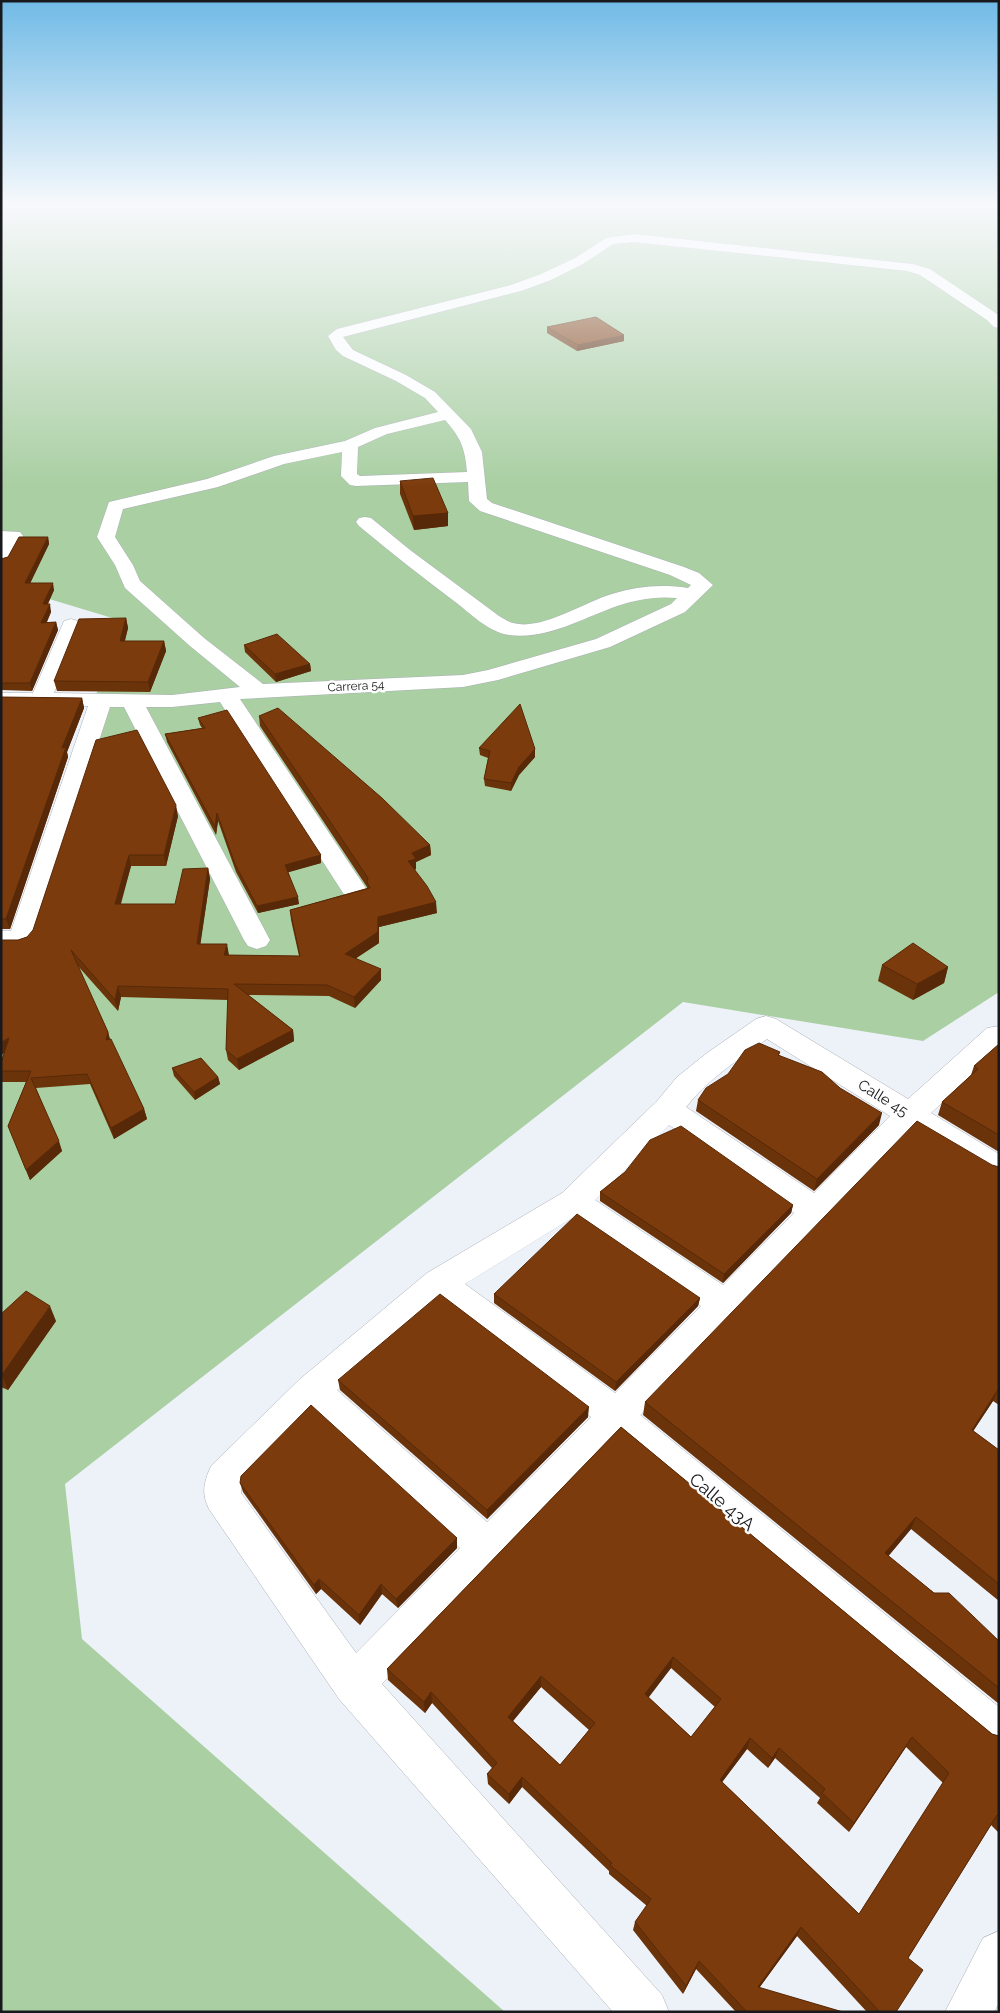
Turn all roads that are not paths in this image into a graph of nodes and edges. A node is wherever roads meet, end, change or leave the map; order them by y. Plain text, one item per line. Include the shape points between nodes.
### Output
1 (477, 299) edge
2 (965, 299) edge
3 (999, 324) edge
4 (449, 414) junction
5 (350, 445) junction
6 (475, 477) junction
7 (364, 522) dead end
8 (1, 536) edge
9 (1, 559) edge
10 (694, 594) junction
11 (71, 626) dead end
12 (258, 691) junction
13 (226, 694) junction
14 (1, 699) edge
15 (41, 699) junction
16 (101, 700) junction
17 (132, 701) junction
18 (354, 890) edge
19 (1, 940) edge
20 (257, 940) dead end
21 (997, 1035) dead end
22 (667, 1109) junction
23 (910, 1115) junction
24 (999, 1169) edge
25 (573, 1202) junction
26 (816, 1210) junction
27 (440, 1283) junction
28 (725, 1304) junction
29 (312, 1390) junction
30 (617, 1415) junction
31 (488, 1548) junction
32 (354, 1684) junction
33 (999, 1730) edge
34 (999, 1954) edge
35 (645, 2012) edge
36 (969, 2012) edge

1 - 4 street via 335,336 348,354 419,388
2 - 3 street
4 - 5 street via 381,431
4 - 6 street via 465,432 474,452
5 - 6 street via 349,476 356,481
5 - 12 street via 280,460 212,483 115,506 106,537 132,584
6 - 10 street via 478,501 486,507 692,577 703,585
7 - 10 street via 485,615 508,628 548,626 618,598 644,592 667,590
8 - 9 street via 14,536
10 - 12 street, Carrera 54 via 678,608 602,643 491,676 464,681
11 - 15 street
12 - 13 street, Carrera 54
13 - 17 street, Carrera 54 via 172,701
13 - 18 street
14 - 15 street, Carrera 54
15 - 16 street, Carrera 54
16 - 17 street, Carrera 54
16 - 19 street via 21,940
17 - 20 street
21 - 23 street
22 - 23 street, Calle 45 via 687,1085 766,1026
22 - 25 street
22 - 26 street
23 - 24 street, Calle 45
23 - 26 street
25 - 27 street
25 - 28 street
26 - 28 street
27 - 29 street
27 - 30 street, Calle 43A
28 - 30 street
29 - 31 street
29 - 32 street via 224,1478 222,1497
30 - 31 street
30 - 33 street, Calle 43A
31 - 32 street
32 - 35 street
34 - 36 street

